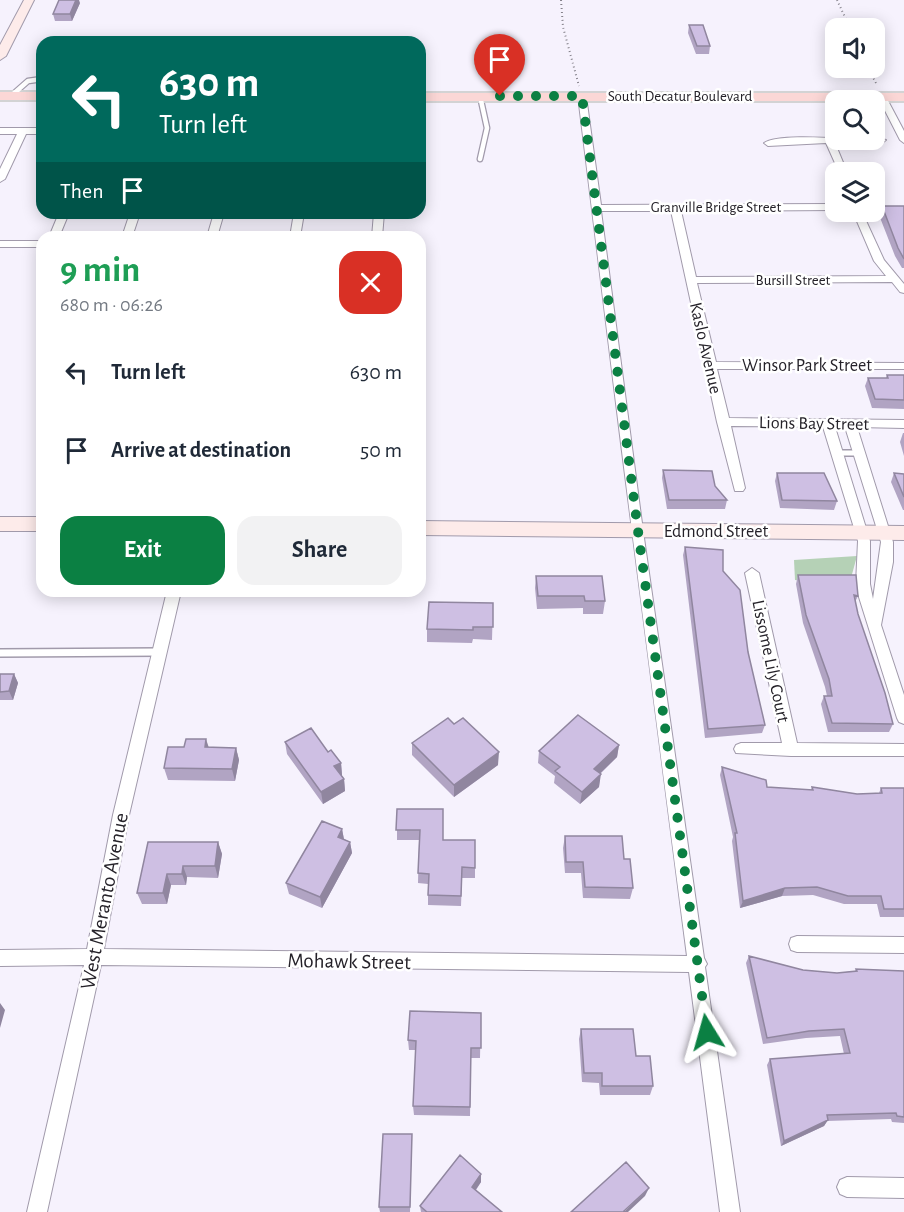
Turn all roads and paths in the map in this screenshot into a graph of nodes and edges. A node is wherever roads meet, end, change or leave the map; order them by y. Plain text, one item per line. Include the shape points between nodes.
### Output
1 (29, 0) edge
2 (561, 0) edge
3 (837, 0) edge
4 (845, 18) edge
5 (0, 56) edge
6 (36, 79) edge
7 (36, 95) edge
8 (6, 96) edge
9 (480, 96) junction
10 (582, 96) junction
11 (426, 97) edge
12 (825, 97) edge
13 (885, 97) edge
14 (904, 97) edge
15 (885, 103) edge
16 (0, 131) edge
17 (23, 131) junction
18 (36, 131) edge
19 (904, 140) edge
20 (825, 141) edge
21 (768, 143) dead end
22 (480, 159) dead end
23 (0, 179) edge
24 (675, 207) junction
25 (825, 207) edge
26 (596, 208) junction
27 (862, 222) edge
28 (0, 244) edge
29 (36, 244) edge
30 (895, 279) junction
31 (691, 280) junction
32 (904, 290) edge
33 (711, 365) junction
34 (904, 366) edge
35 (723, 422) junction
36 (828, 423) junction
37 (850, 423) junction
38 (904, 424) edge
39 (837, 453) junction
40 (859, 453) junction
41 (739, 488) dead end
42 (0, 524) edge
43 (36, 524) edge
44 (426, 528) edge
45 (638, 531) junction
46 (862, 532) junction
47 (884, 532) junction
48 (904, 532) edge
49 (752, 573) dead end
50 (863, 584) junction
51 (881, 590) junction
52 (173, 597) edge
53 (876, 624) junction
54 (160, 652) junction
55 (0, 653) edge
56 (904, 718) edge
57 (741, 749) dead end
58 (791, 750) junction
59 (904, 750) edge
60 (798, 944) dead end
61 (904, 945) edge
62 (94, 957) junction
63 (0, 958) edge
64 (698, 964) junction
65 (847, 1187) dead end
66 (904, 1188) edge
67 (37, 1212) edge
68 (730, 1212) edge

1 - 5 street
2 - 10 path via 563,27
3 - 4 path
6 - 8 lane via 24,81
7 - 8 main road
9 - 10 main road, South Decatur Boulevard
9 - 11 main road, South Decatur Boulevard
9 - 22 lane via 487,128
10 - 12 main road, South Decatur Boulevard
10 - 26 street
13 - 14 main road, South Decatur Boulevard
15 - 19 street
16 - 17 street
17 - 18 street
17 - 23 street
20 - 21 street
24 - 25 street, Granville Bridge Street
24 - 26 street, Granville Bridge Street
24 - 31 street, Kaslo Avenue
26 - 45 street
27 - 30 street via 879,261
28 - 29 street
30 - 31 street, Bursill Street
30 - 32 street
31 - 33 street, Kaslo Avenue
33 - 34 street, Winsor Park Street
33 - 35 street, Kaslo Avenue
35 - 36 street, Lions Bay Street
35 - 41 street, Kaslo Avenue
36 - 37 street, Lions Bay Street
36 - 39 street
37 - 38 street, Lions Bay Street
37 - 40 street
39 - 40 lane
39 - 46 street
40 - 47 street
42 - 43 street
44 - 45 street, Edmond Street
45 - 46 street, Edmond Street
45 - 64 street
46 - 47 street, Edmond Street
46 - 50 street via 866,550
47 - 48 street, Edmond Street
47 - 51 street via 887,549
49 - 58 street, Lissome Lily Court
50 - 51 lane
50 - 53 street
51 - 53 street
52 - 54 street, West Meranto Avenue
53 - 56 street
54 - 55 lane
54 - 62 street, West Meranto Avenue via 121,815
57 - 58 street
58 - 59 street
60 - 61 street
62 - 63 street, Mohawk Street
62 - 64 street, Mohawk Street
62 - 67 street, West Meranto Avenue
64 - 68 street
65 - 66 street

